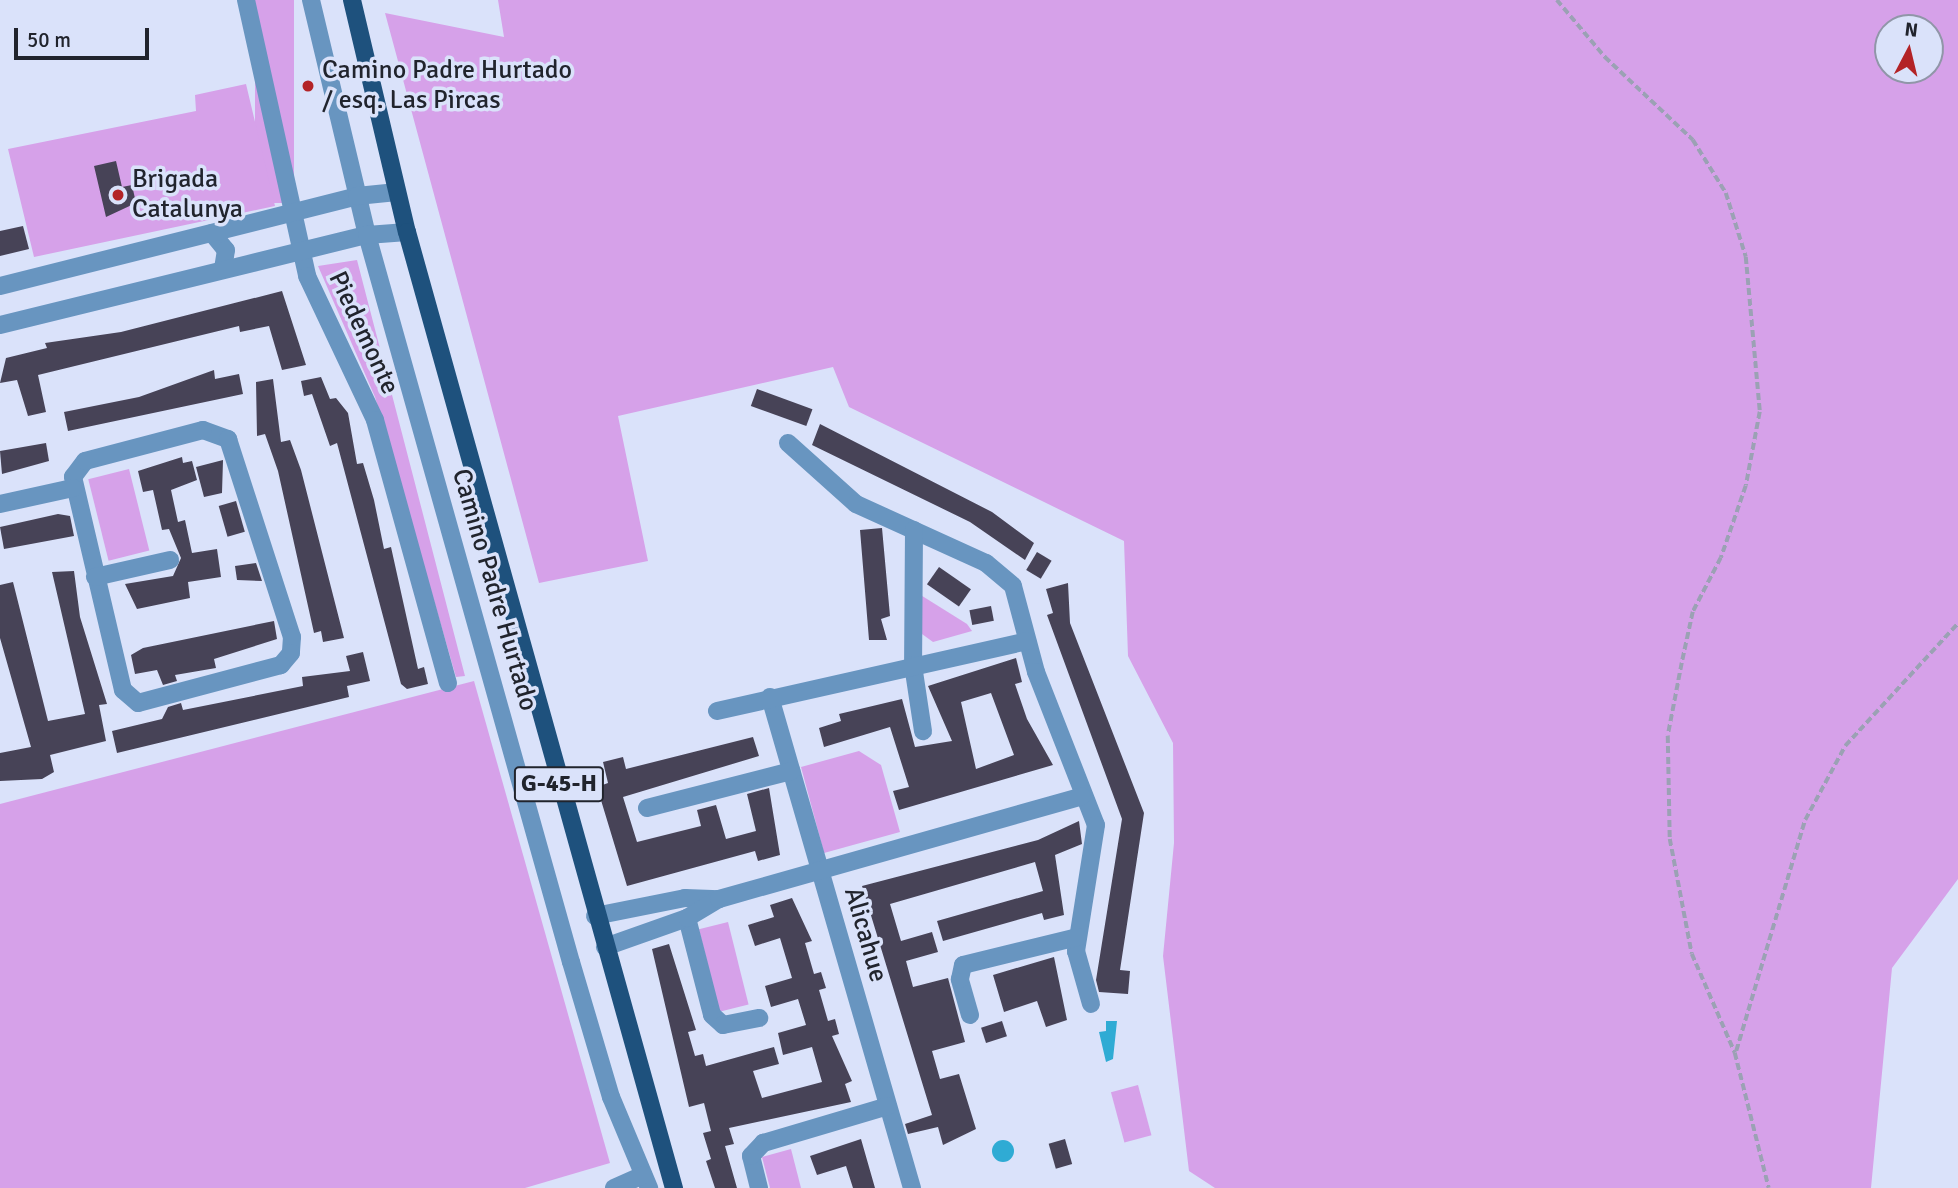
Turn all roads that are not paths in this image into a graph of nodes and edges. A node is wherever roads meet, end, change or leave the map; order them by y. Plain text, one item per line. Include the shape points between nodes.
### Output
1 (246, 0) edge
2 (311, 0) edge
3 (352, 0) edge
4 (397, 192) junction
5 (357, 196) junction
6 (293, 212) junction
7 (407, 232) junction
8 (212, 233) junction
9 (368, 235) junction
10 (302, 251) junction
11 (223, 270) junction
12 (0, 286) edge
13 (0, 325) edge
14 (788, 443) dead end
15 (73, 488) junction
16 (0, 504) edge
17 (914, 530) junction
18 (170, 560) dead end
19 (95, 576) junction
20 (1027, 641) junction
21 (913, 665) junction
22 (448, 683) dead end
23 (770, 697) junction
24 (717, 711) dead end
25 (923, 731) dead end
26 (791, 771) junction
27 (1082, 796) junction
28 (647, 808) dead end
29 (818, 868) junction
30 (719, 899) junction
31 (595, 916) junction
32 (687, 918) junction
33 (1077, 937) junction
34 (605, 947) junction
35 (1091, 1004) dead end
36 (970, 1015) dead end
37 (759, 1018) dead end
38 (888, 1106) junction
39 (646, 1181) edge
40 (614, 1188) edge
41 (674, 1188) edge
42 (759, 1188) edge
43 (912, 1188) edge

1 - 6 street, Piedemonte
2 - 5 street, Camino Padre Hurtado
3 - 4 main road, Camino Padre Hurtado / G-45-H
4 - 5 street
4 - 7 main road, Camino Padre Hurtado / G-45-H
5 - 6 street
5 - 9 street, Camino Padre Hurtado
6 - 8 street
6 - 10 street, Piedemonte
7 - 9 street
7 - 31 main road, Camino Padre Hurtado / G-45-H
8 - 11 street via 226,250
8 - 12 street
9 - 10 street
9 - 39 street, Camino Padre Hurtado via 571,962 611,1097
10 - 11 street
10 - 22 street, Piedemonte via 375,420
11 - 13 street
14 - 17 street via 834,489
15 - 16 street
15 - 19 street
15 - 19 street via 85,461 203,430 223,433 292,638 291,653 281,665 138,703 123,690
17 - 20 street via 986,563 1013,586
17 - 21 street
18 - 19 street
20 - 21 street
20 - 27 street
21 - 23 street
21 - 25 street
23 - 24 street
23 - 26 street, Alicahue
26 - 28 street
26 - 29 street, Alicahue
27 - 29 street
27 - 33 street via 1096,825 1096,844
29 - 30 street
29 - 38 street, Alicahue
30 - 31 street via 685,898
30 - 32 street
31 - 34 main road, Camino Padre Hurtado / G-45-H
32 - 34 street
32 - 37 street via 712,1015 723,1026
33 - 35 street
33 - 36 street via 963,965 960,979
34 - 41 main road, Camino Padre Hurtado / G-45-H
38 - 42 street via 763,1143 751,1156
38 - 43 street, Alicahue
39 - 40 street

